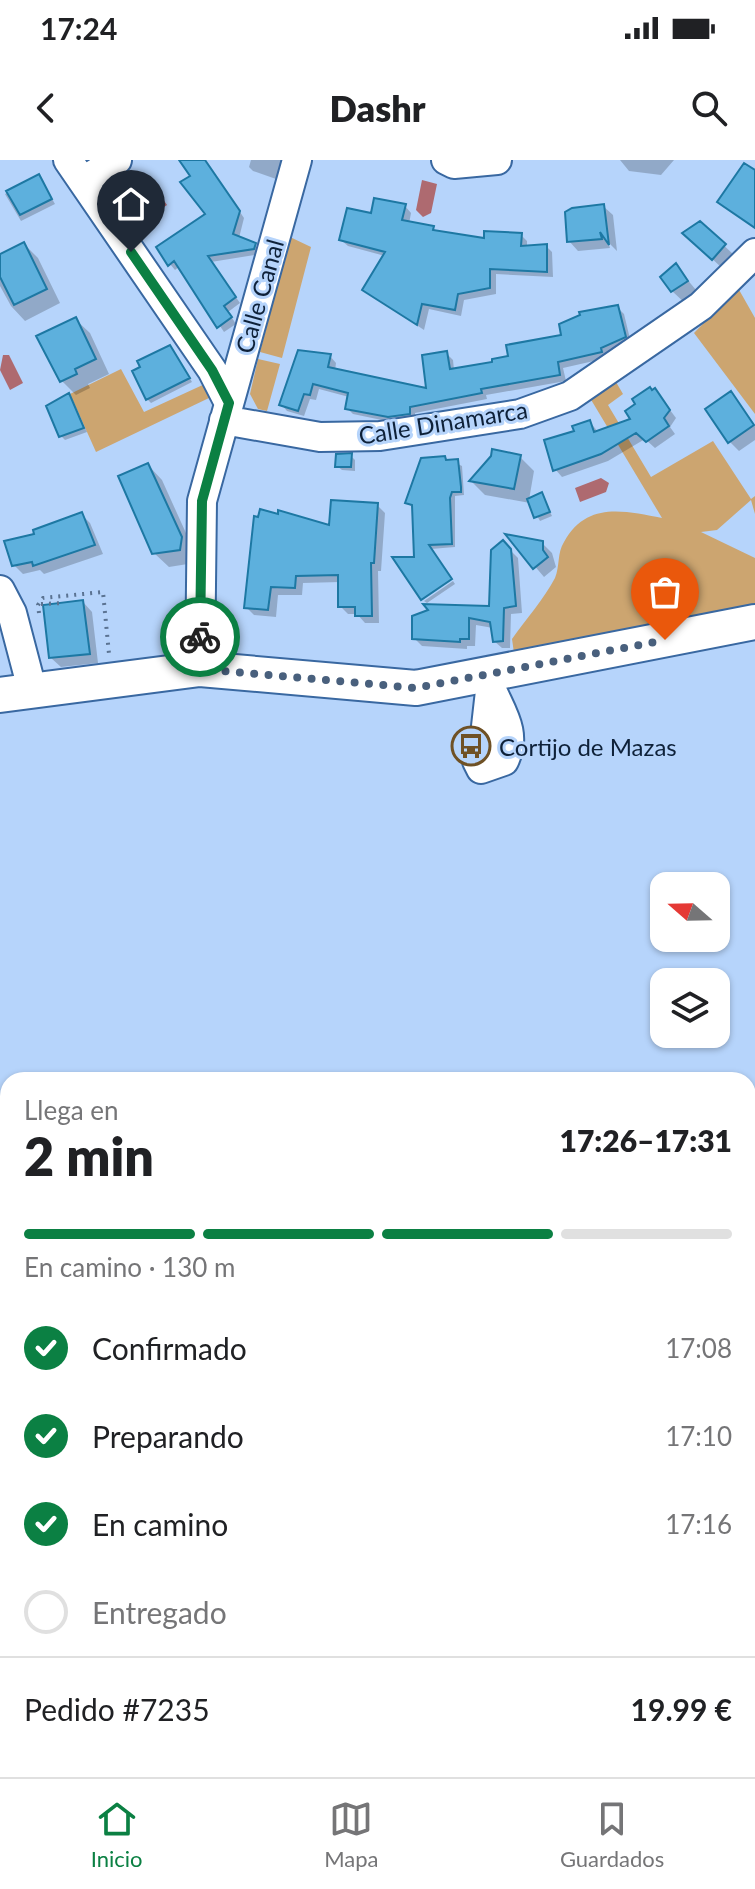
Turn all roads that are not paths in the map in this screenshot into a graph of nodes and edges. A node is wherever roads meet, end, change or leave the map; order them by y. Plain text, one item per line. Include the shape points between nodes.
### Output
1 (117, 160) edge
2 (297, 160) edge
3 (446, 160) edge
4 (495, 160) edge
5 (76, 171) edge
6 (755, 253) edge
7 (227, 412) junction
8 (0, 590) edge
9 (755, 622) edge
10 (200, 669) junction
11 (16, 692) edge

1 - 5 street
2 - 7 street, Calle Canal
3 - 4 street
5 - 7 street via 212,370
6 - 7 street, Calle Dinamarca via 701,306 570,396 520,414 380,436 320,437
7 - 10 street, Calle Canal via 202,501
8 - 11 street via 12,613
9 - 10 main road via 488,683 416,688
10 - 11 main road

